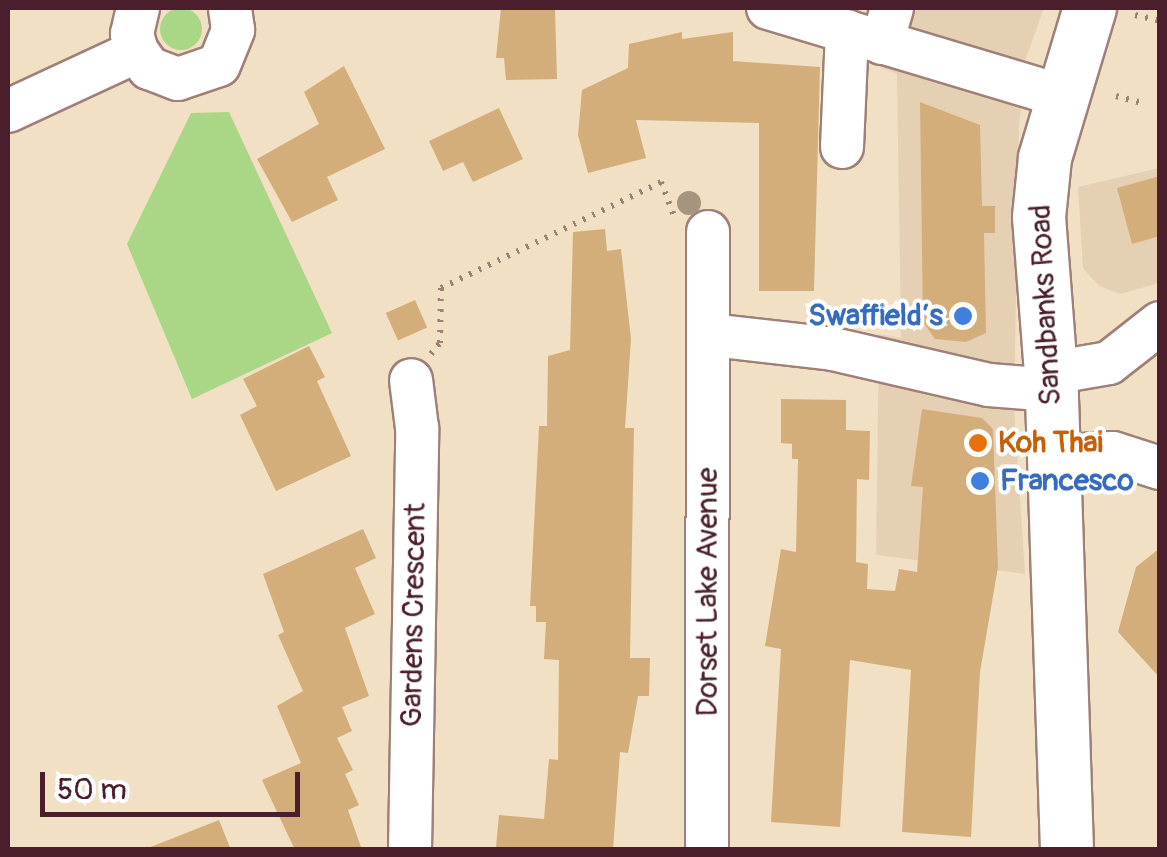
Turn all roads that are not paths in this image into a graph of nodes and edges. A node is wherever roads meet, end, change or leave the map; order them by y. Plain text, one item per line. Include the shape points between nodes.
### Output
1 (138, 8) edge
2 (230, 8) edge
3 (768, 8) edge
4 (1112, 11) edge
5 (874, 27) edge
6 (137, 51) junction
7 (1061, 96) junction
8 (8, 111) edge
9 (842, 147) dead end
10 (708, 232) road end
11 (1160, 323) edge
12 (711, 335) junction
13 (411, 380) road end
14 (1051, 382) junction
15 (1053, 456) junction
16 (1160, 468) edge
17 (410, 850) edge
18 (707, 850) edge
19 (1067, 850) edge

1 - 6 street via 132,34
2 - 6 street via 229,50 205,74 165,76
3 - 5 street
4 - 7 main road, Sandbanks Road
5 - 7 street
5 - 9 street
6 - 8 street
7 - 14 main road, Sandbanks Road via 1039,217
10 - 12 street, Dorset Lake Avenue
11 - 14 street via 1109,363
12 - 14 street via 833,349 989,385
12 - 18 street, Dorset Lake Avenue
13 - 17 street, Gardens Crescent via 417,428
14 - 15 main road, Sandbanks Road
15 - 16 street via 1113,453
15 - 19 main road, Sandbanks Road

